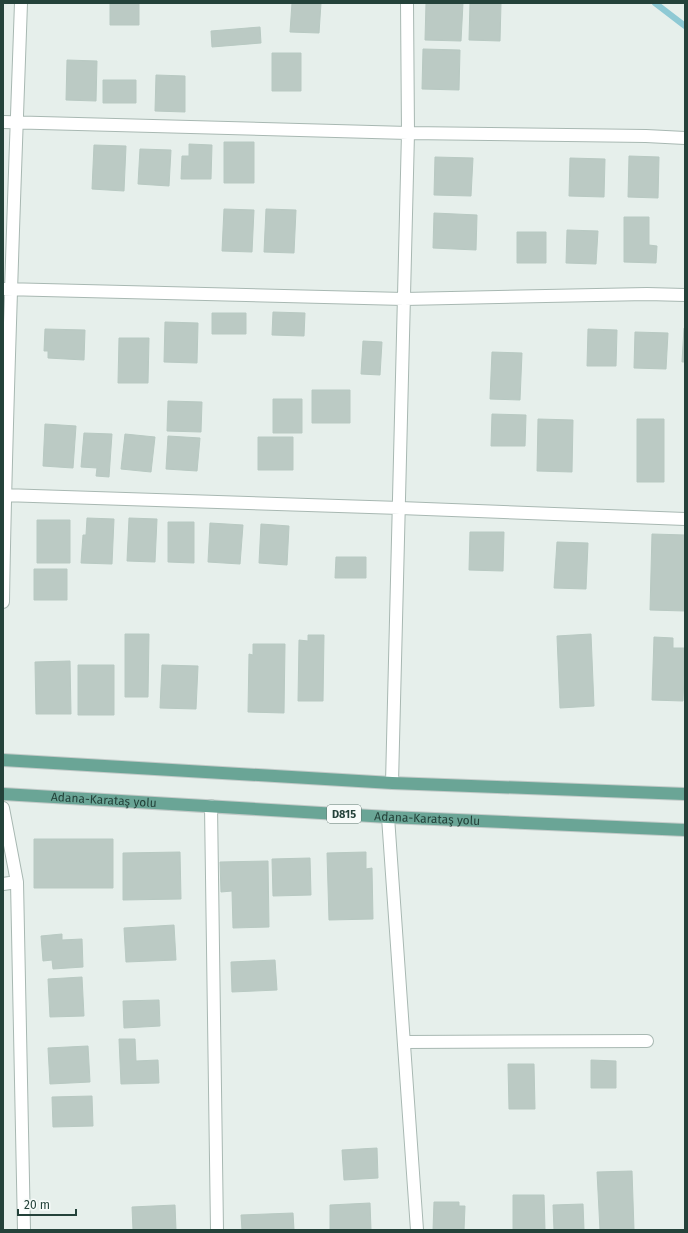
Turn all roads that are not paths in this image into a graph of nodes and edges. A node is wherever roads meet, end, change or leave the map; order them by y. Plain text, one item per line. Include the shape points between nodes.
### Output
1 (21, 3) edge
2 (407, 3) edge
3 (3, 122) edge
4 (17, 122) junction
5 (408, 133) junction
6 (685, 138) edge
7 (7, 289) edge
8 (685, 295) edge
9 (404, 299) junction
10 (4, 495) edge
11 (400, 508) junction
12 (685, 519) edge
13 (3, 602) edge
14 (3, 760) edge
15 (392, 783) junction
16 (3, 794) edge
17 (685, 794) edge
18 (211, 806) junction
19 (3, 808) edge
20 (388, 817) junction
21 (685, 830) edge
22 (17, 882) junction
23 (3, 884) edge
24 (647, 1041) dead end
25 (404, 1042) junction
26 (24, 1230) edge
27 (217, 1230) edge
28 (417, 1230) edge

1 - 4 street
2 - 5 street
3 - 4 street
4 - 5 street
4 - 7 street
5 - 6 street
5 - 9 street
7 - 9 street
7 - 10 street
8 - 9 street
9 - 11 street
10 - 11 street
10 - 13 street
11 - 12 street
11 - 15 street
14 - 15 main road
15 - 17 main road
16 - 18 main road, Adana-Karataş yolu / D815
18 - 20 main road, Adana-Karataş yolu / D815
18 - 27 street
19 - 22 street
20 - 21 main road, Adana-Karataş yolu / D815
20 - 25 street
22 - 23 street
22 - 26 street
24 - 25 street
25 - 28 street

